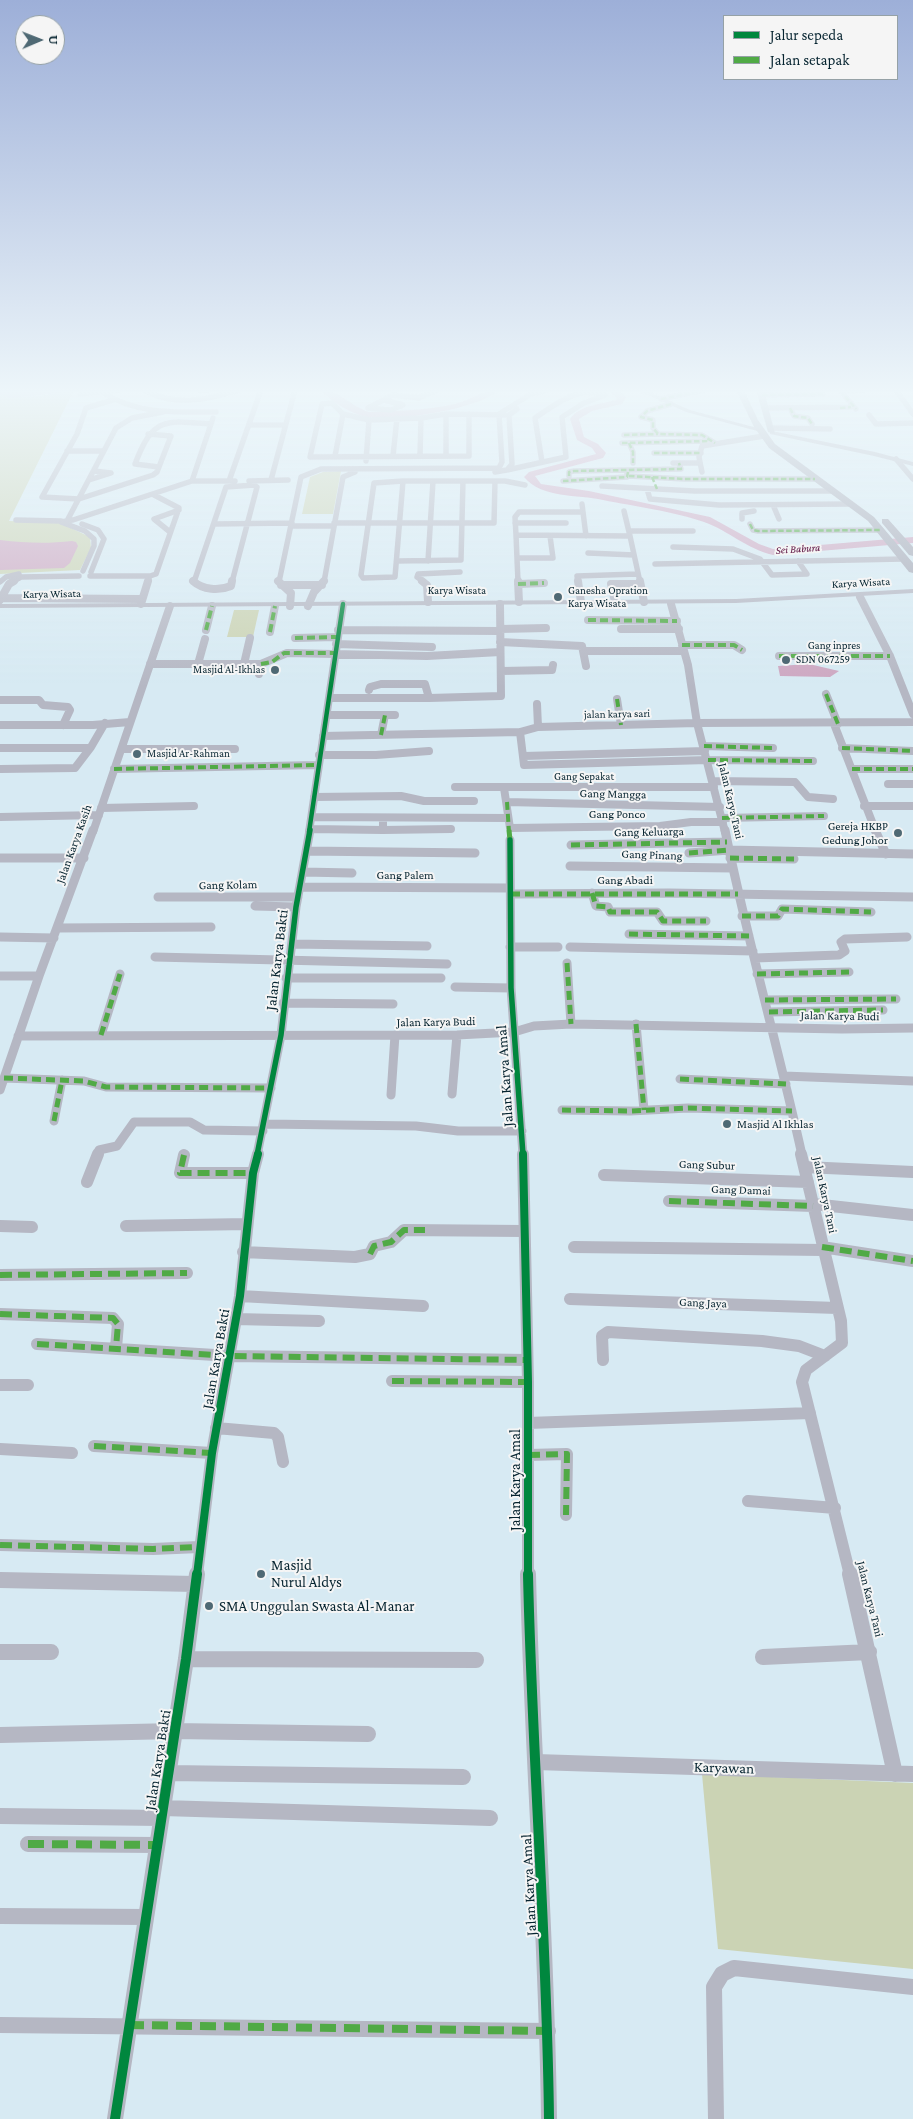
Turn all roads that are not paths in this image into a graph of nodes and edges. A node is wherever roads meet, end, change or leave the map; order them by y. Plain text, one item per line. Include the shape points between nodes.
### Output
1 (45, 489) edge
2 (84, 489) edge
3 (111, 489) edge
4 (171, 489) edge
5 (226, 489) edge
6 (257, 489) edge
7 (299, 489) edge
8 (341, 489) edge
9 (374, 489) edge
10 (402, 489) edge
11 (432, 489) edge
12 (463, 489) edge
13 (495, 489) edge
14 (647, 489) joint
15 (845, 489) edge
16 (657, 490) joint
17 (831, 490) joint
18 (154, 495) junction
19 (79, 499) junction
20 (582, 504) dead end
21 (850, 504) junction
22 (774, 508) junction
23 (179, 510) junction
24 (624, 511) dead end
25 (583, 512) junction
26 (742, 519) dead end
27 (779, 519) dead end
28 (871, 519) junction
29 (882, 519) junction
30 (16, 520) dead end
31 (69, 521) junction
32 (369, 523) junction
33 (400, 523) junction
34 (462, 523) junction
35 (515, 523) junction
36 (566, 523) dead end
37 (214, 524) junction
38 (248, 524) junction
39 (292, 524) junction
40 (334, 524) junction
41 (430, 524) junction
42 (750, 524) dead end
43 (693, 531) dead end
44 (170, 532) junction
45 (883, 532) junction
46 (629, 534) junction
47 (516, 536) junction
48 (550, 536) junction
49 (586, 536) junction
50 (94, 546) junction
51 (103, 546) junction
52 (673, 547) dead end
53 (910, 550) edge
54 (588, 553) dead end
55 (634, 555) junction
56 (518, 558) junction
57 (903, 559) junction
58 (428, 560) junction
59 (397, 561) junction
60 (798, 561) junction
61 (763, 562) junction
62 (655, 564) dead end
63 (913, 570) edge
64 (460, 572) dead end
65 (81, 573) junction
66 (90, 574) junction
67 (638, 574) junction
68 (150, 576) junction
69 (0, 583) edge
70 (544, 583) dead end
71 (9, 584) junction
72 (518, 584) junction
73 (640, 584) junction
74 (280, 585) junction
75 (322, 585) junction
76 (913, 593) edge
77 (860, 597) junction
78 (0, 602) edge
79 (141, 602) junction
80 (428, 602) junction
81 (519, 602) junction
82 (581, 602) junction
83 (615, 602) junction
84 (644, 602) junction
85 (308, 604) junction
86 (343, 604) junction
87 (500, 604) junction
88 (672, 604) junction
89 (290, 605) junction
90 (170, 606) junction
91 (212, 606) junction
92 (275, 606) junction
93 (588, 620) dead end
94 (462, 625) dead end
95 (678, 625) junction
96 (500, 628) junction
97 (546, 628) dead end
98 (621, 629) dead end
99 (206, 630) dead end
100 (270, 632) dead end
101 (337, 637) junction
102 (250, 638) dead end
103 (295, 638) dead end
104 (205, 639) dead end
105 (500, 642) junction
106 (432, 647) dead end
107 (683, 648) junction
108 (742, 650) dead end
109 (584, 651) junction
110 (500, 652) junction
111 (335, 653) junction
112 (779, 656) dead end
113 (890, 656) junction
114 (150, 664) junction
115 (198, 664) junction
116 (244, 664) junction
117 (261, 664) junction
118 (554, 665) dead end
119 (586, 666) dead end
120 (501, 671) junction
121 (259, 674) dead end
122 (369, 690) dead end
123 (826, 694) dead end
124 (329, 698) junction
125 (429, 698) junction
126 (617, 699) dead end
127 (0, 700) edge
128 (537, 704) dead end
129 (913, 714) edge
130 (385, 715) junction
131 (396, 715) dead end
132 (327, 716) junction
133 (913, 722) edge
134 (698, 723) junction
135 (836, 724) junction
136 (0, 725) edge
137 (63, 725) junction
138 (129, 725) junction
139 (621, 725) junction
140 (104, 726) junction
141 (538, 727) junction
142 (520, 732) junction
143 (381, 735) junction
144 (323, 736) junction
145 (0, 748) edge
146 (88, 748) junction
147 (773, 748) dead end
148 (842, 748) junction
149 (122, 749) junction
150 (235, 749) dead end
151 (429, 751) dead end
152 (913, 751) edge
153 (706, 753) junction
154 (524, 756) junction
155 (318, 760) junction
156 (813, 761) dead end
157 (0, 769) edge
158 (114, 769) junction
159 (852, 769) junction
160 (913, 769) edge
161 (713, 784) junction
162 (888, 784) dead end
163 (913, 784) edge
164 (455, 787) dead end
165 (504, 788) junction
166 (314, 797) junction
167 (833, 799) dead end
168 (474, 801) dead end
169 (507, 802) junction
170 (194, 806) dead end
171 (864, 806) junction
172 (913, 806) edge
173 (100, 811) junction
174 (722, 816) junction
175 (824, 816) dead end
176 (0, 817) edge
177 (383, 818) junction
178 (508, 818) junction
179 (311, 823) junction
180 (451, 829) dead end
181 (383, 830) junction
182 (510, 840) dead end
183 (571, 845) dead end
184 (307, 851) junction
185 (689, 852) dead end
186 (475, 853) dead end
187 (886, 854) junction
188 (913, 854) edge
189 (730, 855) junction
190 (0, 858) edge
191 (84, 858) junction
192 (794, 859) dead end
193 (570, 866) dead end
194 (303, 872) junction
195 (352, 873) dead end
196 (511, 891) junction
197 (592, 893) junction
198 (738, 894) junction
199 (158, 897) dead end
200 (298, 897) junction
201 (913, 897) edge
202 (255, 906) dead end
203 (871, 912) dead end
204 (742, 916) junction
205 (706, 921) dead end
206 (210, 927) dead end
207 (58, 928) junction
208 (629, 934) dead end
209 (749, 936) junction
210 (0, 937) edge
211 (907, 937) dead end
212 (54, 938) junction
213 (292, 944) junction
214 (427, 946) dead end
215 (510, 947) junction
216 (558, 947) dead end
217 (570, 947) dead end
218 (754, 955) junction
219 (155, 957) dead end
220 (288, 960) junction
221 (567, 963) dead end
222 (447, 964) dead end
223 (849, 972) dead end
224 (120, 974) dead end
225 (757, 974) junction
226 (0, 976) edge
227 (39, 976) junction
228 (286, 978) junction
229 (441, 978) dead end
230 (455, 987) dead end
231 (511, 988) junction
232 (896, 999) dead end
233 (765, 1000) junction
234 (283, 1003) junction
235 (393, 1004) dead end
236 (883, 1010) dead end
237 (769, 1012) junction
238 (571, 1024) junction
239 (636, 1024) junction
240 (773, 1028) junction
241 (913, 1028) edge
242 (514, 1032) junction
243 (102, 1035) junction
244 (281, 1035) junction
245 (394, 1035) junction
246 (457, 1035) junction
247 (18, 1036) junction
248 (4, 1073) edge
249 (680, 1079) dead end
250 (62, 1080) junction
251 (785, 1080) junction
252 (913, 1081) edge
253 (271, 1088) junction
254 (0, 1090) edge
255 (452, 1094) dead end
256 (391, 1095) dead end
257 (562, 1110) dead end
258 (644, 1110) junction
259 (792, 1111) junction
260 (54, 1120) dead end
261 (264, 1128) junction
262 (522, 1131) junction
263 (184, 1155) dead end
264 (805, 1167) junction
265 (913, 1172) edge
266 (253, 1173) junction
267 (604, 1175) dead end
268 (87, 1182) dead end
269 (808, 1182) junction
270 (669, 1201) dead end
271 (813, 1205) junction
272 (913, 1215) edge
273 (247, 1224) junction
274 (0, 1226) edge
275 (126, 1226) dead end
276 (32, 1227) dead end
277 (523, 1231) junction
278 (574, 1247) dead end
279 (822, 1248) junction
280 (243, 1252) junction
281 (913, 1261) edge
282 (187, 1273) dead end
283 (0, 1275) edge
284 (240, 1296) junction
285 (570, 1298) dead end
286 (423, 1306) dead end
287 (837, 1308) junction
288 (0, 1314) edge
289 (236, 1318) junction
290 (319, 1321) dead end
291 (38, 1344) dead end
292 (116, 1348) junction
293 (231, 1356) junction
294 (825, 1356) junction
295 (526, 1360) junction
296 (603, 1360) dead end
297 (392, 1381) dead end
298 (528, 1382) junction
299 (0, 1385) edge
300 (28, 1385) dead end
301 (810, 1413) junction
302 (528, 1424) junction
303 (216, 1428) junction
304 (94, 1446) dead end
305 (0, 1449) edge
306 (72, 1453) dead end
307 (212, 1453) junction
308 (528, 1455) junction
309 (284, 1462) dead end
310 (748, 1501) dead end
311 (835, 1508) junction
312 (566, 1515) dead end
313 (0, 1545) edge
314 (199, 1547) junction
315 (0, 1580) edge
316 (195, 1584) junction
317 (0, 1652) edge
318 (51, 1652) dead end
319 (869, 1652) junction
320 (763, 1657) dead end
321 (186, 1659) junction
322 (476, 1660) dead end
323 (175, 1731) junction
324 (368, 1734) dead end
325 (0, 1735) edge
326 (536, 1762) junction
327 (169, 1772) junction
328 (895, 1774) junction
329 (913, 1774) edge
330 (463, 1777) dead end
331 (162, 1813) junction
332 (0, 1816) edge
333 (490, 1818) dead end
334 (28, 1844) dead end
335 (157, 1845) junction
336 (0, 1916) edge
337 (146, 1917) junction
338 (913, 1988) edge
339 (0, 2025) edge
340 (128, 2026) junction
341 (548, 2031) junction
342 (115, 2119) edge
343 (549, 2119) edge
344 (716, 2119) edge

1 - 19 street via 41,496 48,499
2 - 19 street
3 - 19 street
4 - 18 street
5 - 37 street
6 - 38 street
7 - 39 street
8 - 40 street
9 - 32 street
10 - 33 street
11 - 41 street
12 - 34 street
13 - 34 street via 496,522
14 - 16 street
14 - 22 street via 650,499
15 - 29 highway
16 - 17 street
17 - 21 highway
18 - 23 street
18 - 31 street
19 - 31 street
20 - 25 street
21 - 22 street
21 - 28 highway
22 - 26 street via 744,512
22 - 27 street
23 - 44 street
23 - 44 street via 154,519
24 - 46 street
25 - 35 street via 519,512
25 - 49 street
28 - 29 highway
28 - 45 highway
29 - 53 highway
30 - 31 street
31 - 50 street via 89,533 94,539
31 - 51 street via 90,526 101,533
32 - 33 street
32 - 40 street
32 - 59 street via 362,576 394,578
33 - 41 street
33 - 59 street
34 - 41 street
34 - 58 street via 461,560
35 - 36 street
35 - 47 street
37 - 38 street
37 - 38 street via 193,582 222,589 231,586
38 - 39 street
39 - 40 street
39 - 74 street via 278,581
40 - 75 street
41 - 58 street
42 - 45 street via 753,530 758,531
43 - 46 street
44 - 68 street via 156,572
45 - 57 highway
46 - 49 street
46 - 55 street
47 - 48 street
47 - 56 street
48 - 49 street
48 - 56 street via 553,558
50 - 51 street
50 - 65 street
51 - 66 street
52 - 61 street via 733,548
54 - 55 street
55 - 67 street
56 - 72 street
57 - 60 street
57 - 63 highway
58 - 59 street
60 - 61 street
60 - 61 street via 807,574 772,575
61 - 62 street
64 - 80 street via 418,574 417,577 428,585
65 - 66 street
65 - 69 street via 17,574
65 - 71 street via 24,577
66 - 68 street
67 - 73 street
67 - 82 street via 577,576
68 - 79 street
69 - 71 street
70 - 72 street
71 - 78 street
72 - 81 street
73 - 83 street via 612,584
73 - 84 street
74 - 75 street
74 - 89 street via 291,593
75 - 85 street
76 - 77 street, Karya Wisata
76 - 84 street, Karya Wisata
77 - 88 street, Karya Wisata
77 - 113 street
78 - 79 street, Karya Wisata
78 - 90 street
79 - 89 street, Karya Wisata
80 - 81 street, Karya Wisata
80 - 85 street, Karya Wisata
81 - 82 street, Karya Wisata
82 - 83 street, Karya Wisata
83 - 84 street, Karya Wisata
85 - 86 street, Karya Wisata
85 - 89 street
86 - 87 street, Karya Wisata
86 - 101 street, Jalan Karya Bakti
87 - 88 street, Karya Wisata
87 - 96 street
88 - 95 street, Jalan Karya Tani
89 - 92 street
90 - 91 street
90 - 114 street, Jalan Karya Kasih
91 - 92 street
91 - 99 street
92 - 100 street
93 - 95 street
94 - 96 street
95 - 98 street
95 - 107 street, Jalan Karya Tani
96 - 97 street
96 - 101 street
96 - 105 street
101 - 103 street
101 - 106 street
101 - 111 street, Jalan Karya Bakti
102 - 116 street
104 - 115 street
105 - 109 street via 581,646
105 - 110 street
107 - 108 street via 734,645
107 - 109 street
107 - 134 street, Jalan Karya Tani
109 - 119 street
110 - 111 street via 427,656
110 - 120 street
111 - 117 street via 284,653 271,662
111 - 124 street, Jalan Karya Bakti
112 - 113 street, Gang inpres
113 - 129 street
114 - 115 street
114 - 138 street, Jalan Karya Kasih
115 - 116 street
116 - 117 street
117 - 121 street
118 - 120 street via 552,670
120 - 125 street via 501,696
122 - 125 street via 380,684 425,684
123 - 135 street
124 - 125 street
124 - 132 street, Jalan Karya Bakti
126 - 139 street
127 - 137 street via 39,700 43,705 68,707 70,710
128 - 141 street
130 - 131 street
130 - 132 street
130 - 143 street
132 - 144 street, Jalan Karya Bakti
133 - 135 street, jalan karya sari
134 - 135 street, jalan karya sari
134 - 139 street, jalan karya sari
134 - 153 street, Jalan Karya Tani
135 - 148 street
136 - 137 street
137 - 140 street
138 - 140 street
138 - 149 street, Jalan Karya Kasih
139 - 141 street, jalan karya sari
140 - 146 street via 98,740
141 - 142 street, jalan karya sari
142 - 143 street, jalan karya sari
142 - 154 street
143 - 144 street, jalan karya sari
144 - 155 street, Jalan Karya Bakti
145 - 146 street
146 - 157 street via 80,764 72,769
147 - 153 street
148 - 152 street
148 - 159 street
149 - 150 street
149 - 158 street, Jalan Karya Kasih
151 - 155 street
153 - 154 street
153 - 154 street via 525,768
153 - 156 street
153 - 161 street, Jalan Karya Tani
155 - 158 street
155 - 166 street, Jalan Karya Bakti
158 - 173 street, Jalan Karya Kasih
159 - 160 street
159 - 171 street
161 - 165 street, Gang Sepakat
161 - 167 street, Gang Sepakat via 797,782 808,797
161 - 174 street, Jalan Karya Tani
162 - 163 street
164 - 165 street, Gang Sepakat
165 - 169 street
166 - 168 street via 401,796 424,801
166 - 179 street, Jalan Karya Bakti
169 - 174 street, Gang Mangga
169 - 178 street
170 - 173 street
171 - 172 street
171 - 187 street
173 - 176 street
173 - 191 street, Jalan Karya Kasih
174 - 175 street
174 - 178 street, Gang Ponco via 660,826 510,828
174 - 189 street, Jalan Karya Tani
177 - 178 street
177 - 179 street
177 - 181 street
179 - 181 street
179 - 184 street, Jalan Karya Bakti
180 - 181 street
182 - 196 street, Jalan Karya Amal
183 - 189 street, Gang Keluarga
184 - 186 street
184 - 194 street, Jalan Karya Bakti
185 - 189 street
187 - 188 street
187 - 189 street
189 - 192 street
189 - 193 street, Gang Pinang via 662,870
189 - 198 street, Jalan Karya Tani
190 - 191 street
191 - 207 street, Jalan Karya Kasih
194 - 195 street
194 - 200 street, Jalan Karya Bakti
196 - 197 street, Gang Abadi
196 - 200 street, Gang Palem
196 - 215 street, Jalan Karya Amal
197 - 198 street, Gang Abadi
197 - 205 street via 596,906 608,907 610,912 657,912 662,921
198 - 201 street, Gang Abadi
198 - 204 street, Jalan Karya Tani
199 - 200 street, Gang Kolam
200 - 202 street
200 - 213 street, Jalan Karya Bakti
203 - 204 street via 782,909 778,916
204 - 209 street, Jalan Karya Tani
206 - 207 street
207 - 212 street, Jalan Karya Kasih
208 - 209 street
209 - 218 street, Jalan Karya Tani
210 - 212 street
211 - 218 street via 845,939 840,942 844,951 839,955
212 - 227 street, Jalan Karya Kasih
213 - 214 street
213 - 220 street, Jalan Karya Bakti
215 - 216 street
215 - 231 street, Jalan Karya Amal
217 - 218 street
218 - 225 street, Jalan Karya Tani
219 - 220 street
220 - 222 street
220 - 228 street, Jalan Karya Bakti
221 - 238 street
223 - 225 street
224 - 243 street
225 - 233 street, Jalan Karya Tani
226 - 227 street
227 - 247 street, Jalan Karya Kasih
228 - 229 street
228 - 234 street, Jalan Karya Bakti
230 - 231 street
231 - 242 street, Jalan Karya Amal
232 - 233 street
233 - 237 street, Jalan Karya Tani
234 - 235 street
234 - 244 street, Jalan Karya Bakti
236 - 237 street
237 - 240 street, Jalan Karya Tani
238 - 239 street, Jalan Karya Budi
238 - 242 street, Jalan Karya Budi via 534,1026
239 - 240 street, Jalan Karya Budi
239 - 258 street
240 - 241 street, Jalan Karya Budi
240 - 251 street, Jalan Karya Tani
242 - 246 street, Jalan Karya Budi
242 - 262 street, Jalan Karya Amal
243 - 244 street, Jalan Karya Budi
243 - 247 street, Jalan Karya Budi
244 - 245 street, Jalan Karya Budi
244 - 253 street, Jalan Karya Bakti
245 - 246 street, Jalan Karya Budi
245 - 256 street
246 - 255 street
247 - 248 street, Jalan Karya Kasih
248 - 250 street
248 - 254 street, Jalan Karya Kasih
249 - 251 street
250 - 253 street via 106,1087
250 - 260 street
251 - 252 street
251 - 259 street, Jalan Karya Tani
253 - 261 street, Jalan Karya Bakti
257 - 258 street
258 - 259 street
259 - 264 street, Jalan Karya Tani
261 - 262 street via 416,1126 458,1131
261 - 266 street, Jalan Karya Bakti
261 - 268 street via 208,1130 190,1122 136,1122 128,1127 117,1146 99,1150
262 - 277 street, Jalan Karya Amal
263 - 266 street via 180,1173
264 - 265 street
264 - 269 street, Jalan Karya Tani
266 - 273 street, Jalan Karya Bakti
267 - 269 street, Gang Subur
269 - 271 street, Jalan Karya Tani
270 - 271 street, Gang Damai
271 - 272 street, Gang Damai
271 - 279 street, Jalan Karya Tani
273 - 275 street
273 - 280 street, Jalan Karya Bakti
274 - 276 street
277 - 280 street via 404,1230 391,1242 374,1246 370,1254 355,1257
277 - 295 street, Jalan Karya Amal
278 - 279 street
279 - 281 street
279 - 287 street, Jalan Karya Tani
280 - 284 street, Jalan Karya Bakti
282 - 283 street
284 - 286 street
284 - 289 street, Jalan Karya Bakti
285 - 287 street, Gang Jaya
287 - 294 street, Jalan Karya Tani via 842,1343
288 - 292 street via 115,1318 118,1324
289 - 290 street
289 - 293 street, Jalan Karya Bakti
291 - 292 street
292 - 293 street
293 - 295 street
293 - 303 street, Jalan Karya Bakti
294 - 296 street via 799,1346 608,1332 602,1336
294 - 301 street, Jalan Karya Tani via 802,1375
295 - 298 street, Jalan Karya Amal
297 - 298 street
298 - 302 street, Jalan Karya Amal
299 - 300 street
301 - 302 street
301 - 311 street, Jalan Karya Tani
302 - 308 street, Jalan Karya Amal
303 - 307 street, Jalan Karya Bakti
303 - 309 street via 274,1433
304 - 307 street
305 - 306 street
307 - 314 street, Jalan Karya Bakti
308 - 312 street via 567,1454
308 - 326 street, Jalan Karya Amal via 530,1661
310 - 311 street
311 - 319 street, Jalan Karya Tani
313 - 314 street
314 - 316 street, Jalan Karya Bakti
315 - 316 street
316 - 321 street, Jalan Karya Bakti
317 - 318 street
319 - 320 street
319 - 328 street, Jalan Karya Tani
321 - 322 street
321 - 323 street, Jalan Karya Bakti
323 - 324 street
323 - 325 street
323 - 327 street, Jalan Karya Bakti
326 - 328 street, Karyawan
326 - 341 street, Jalan Karya Amal
327 - 330 street
327 - 331 street, Jalan Karya Bakti
328 - 329 street, Karyawan
331 - 332 street
331 - 333 street
331 - 335 street, Jalan Karya Bakti
334 - 335 street
335 - 337 street, Jalan Karya Bakti
336 - 337 street
337 - 340 street, Jalan Karya Bakti
338 - 344 street via 734,1968 726,1970 714,1987
339 - 340 street
340 - 341 street
340 - 342 street, Jalan Karya Bakti
341 - 343 street, Jalan Karya Amal

